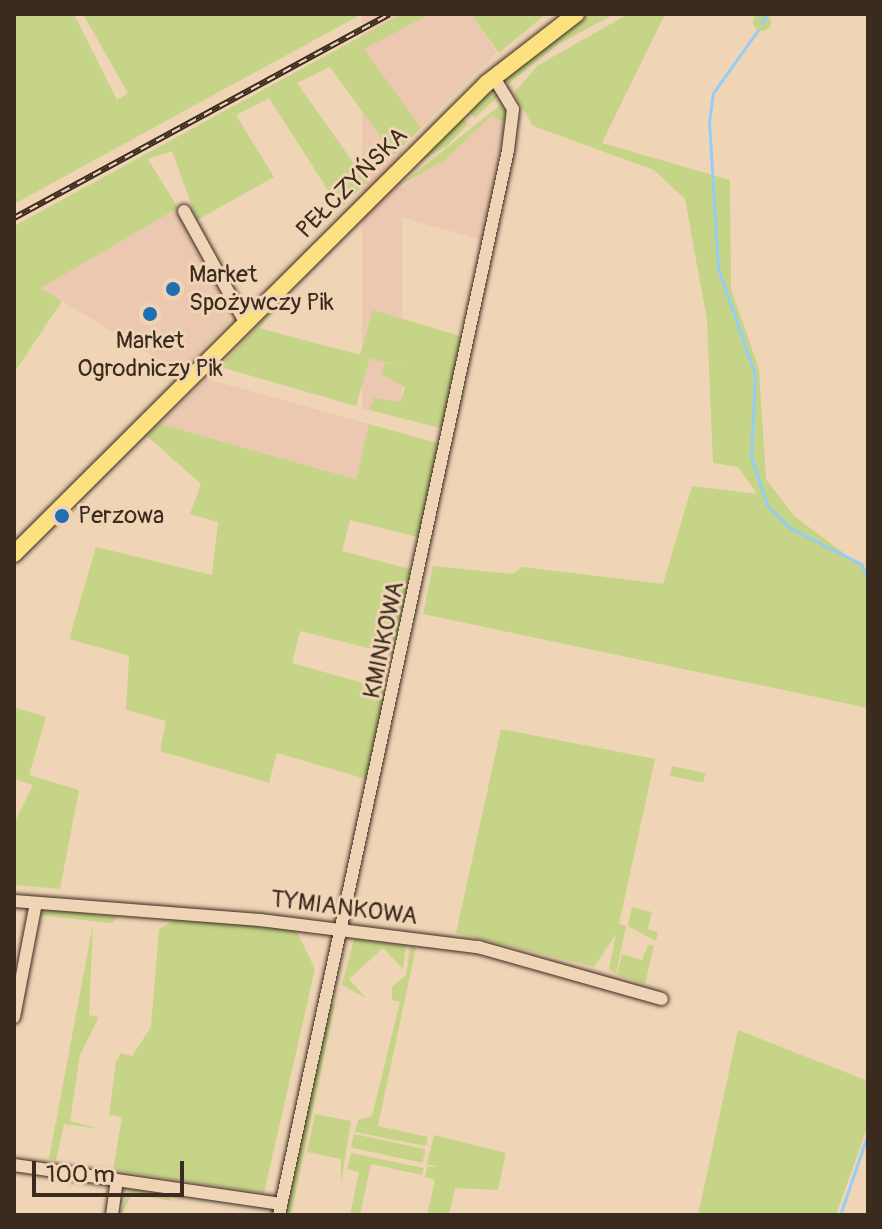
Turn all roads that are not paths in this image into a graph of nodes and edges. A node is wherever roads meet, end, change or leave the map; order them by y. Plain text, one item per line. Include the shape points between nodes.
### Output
1 (576, 14) edge
2 (494, 77) junction
3 (184, 211) dead end
4 (246, 324) junction
5 (14, 554) edge
6 (14, 901) edge
7 (36, 903) junction
8 (339, 929) junction
9 (662, 999) dead end
10 (14, 1017) edge
11 (14, 1165) edge
12 (117, 1180) junction
13 (280, 1209) edge
14 (112, 1215) edge

1 - 2 main road, PEŁCZYŃSKA
2 - 4 main road, PEŁCZYŃSKA
2 - 8 street, KMINKOWA via 513,109 508,150 369,817
3 - 4 street
4 - 5 main road, PEŁCZYŃSKA
6 - 7 street, TYMIANKOWA
7 - 8 street, TYMIANKOWA
7 - 10 street
8 - 9 street, TYMIANKOWA via 484,948
8 - 13 street, KMINKOWA
11 - 12 street
12 - 13 street
12 - 14 street

